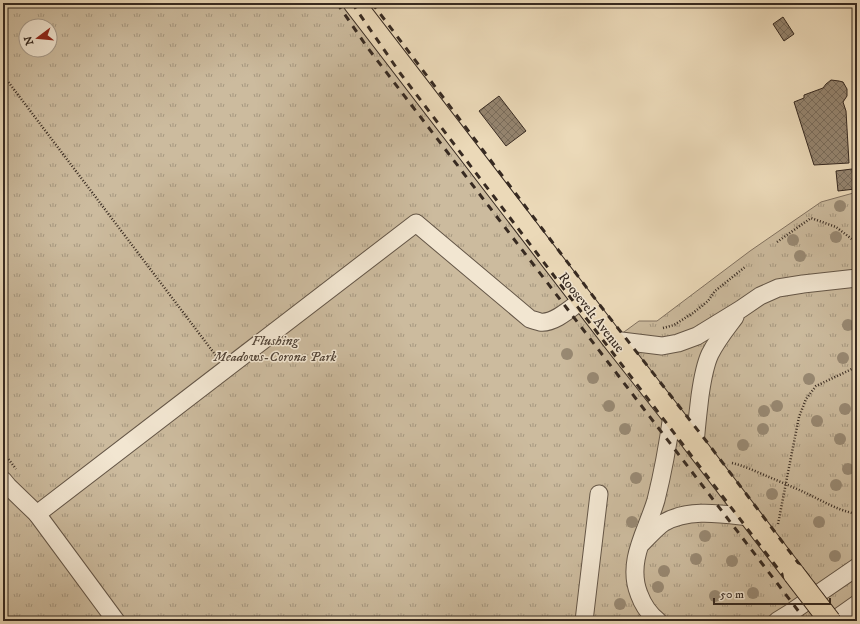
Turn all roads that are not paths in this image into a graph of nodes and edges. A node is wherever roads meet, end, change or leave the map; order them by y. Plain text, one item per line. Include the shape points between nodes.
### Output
1 (354, 3) edge
2 (857, 278) edge
3 (582, 300) junction
4 (741, 309) junction
5 (613, 340) junction
6 (672, 416) junction
7 (695, 446) junction
8 (3, 480) edge
9 (599, 494) dead end
10 (37, 514) junction
11 (750, 517) junction
12 (639, 545) junction
13 (857, 567) edge
14 (857, 604) edge
15 (116, 621) edge
16 (584, 621) edge
17 (658, 621) edge
18 (777, 621) edge
19 (831, 621) edge

1 - 3 main road, Roosevelt Avenue
2 - 4 street via 778,288
3 - 5 main road, Roosevelt Avenue
3 - 10 street via 554,320 540,322 530,319 416,223
4 - 5 street via 697,336 678,343 662,346
4 - 7 street via 715,344 706,366 696,423
5 - 6 main road, Roosevelt Avenue
6 - 7 main road, Roosevelt Avenue
6 - 12 street via 668,450 656,500
7 - 11 main road, Roosevelt Avenue
8 - 10 street
9 - 16 street
10 - 15 street
11 - 12 street via 699,513 680,516 662,524
11 - 19 main road, Roosevelt Avenue, bridge
12 - 17 street via 635,566 637,588 646,609
13 - 18 street
14 - 19 street

